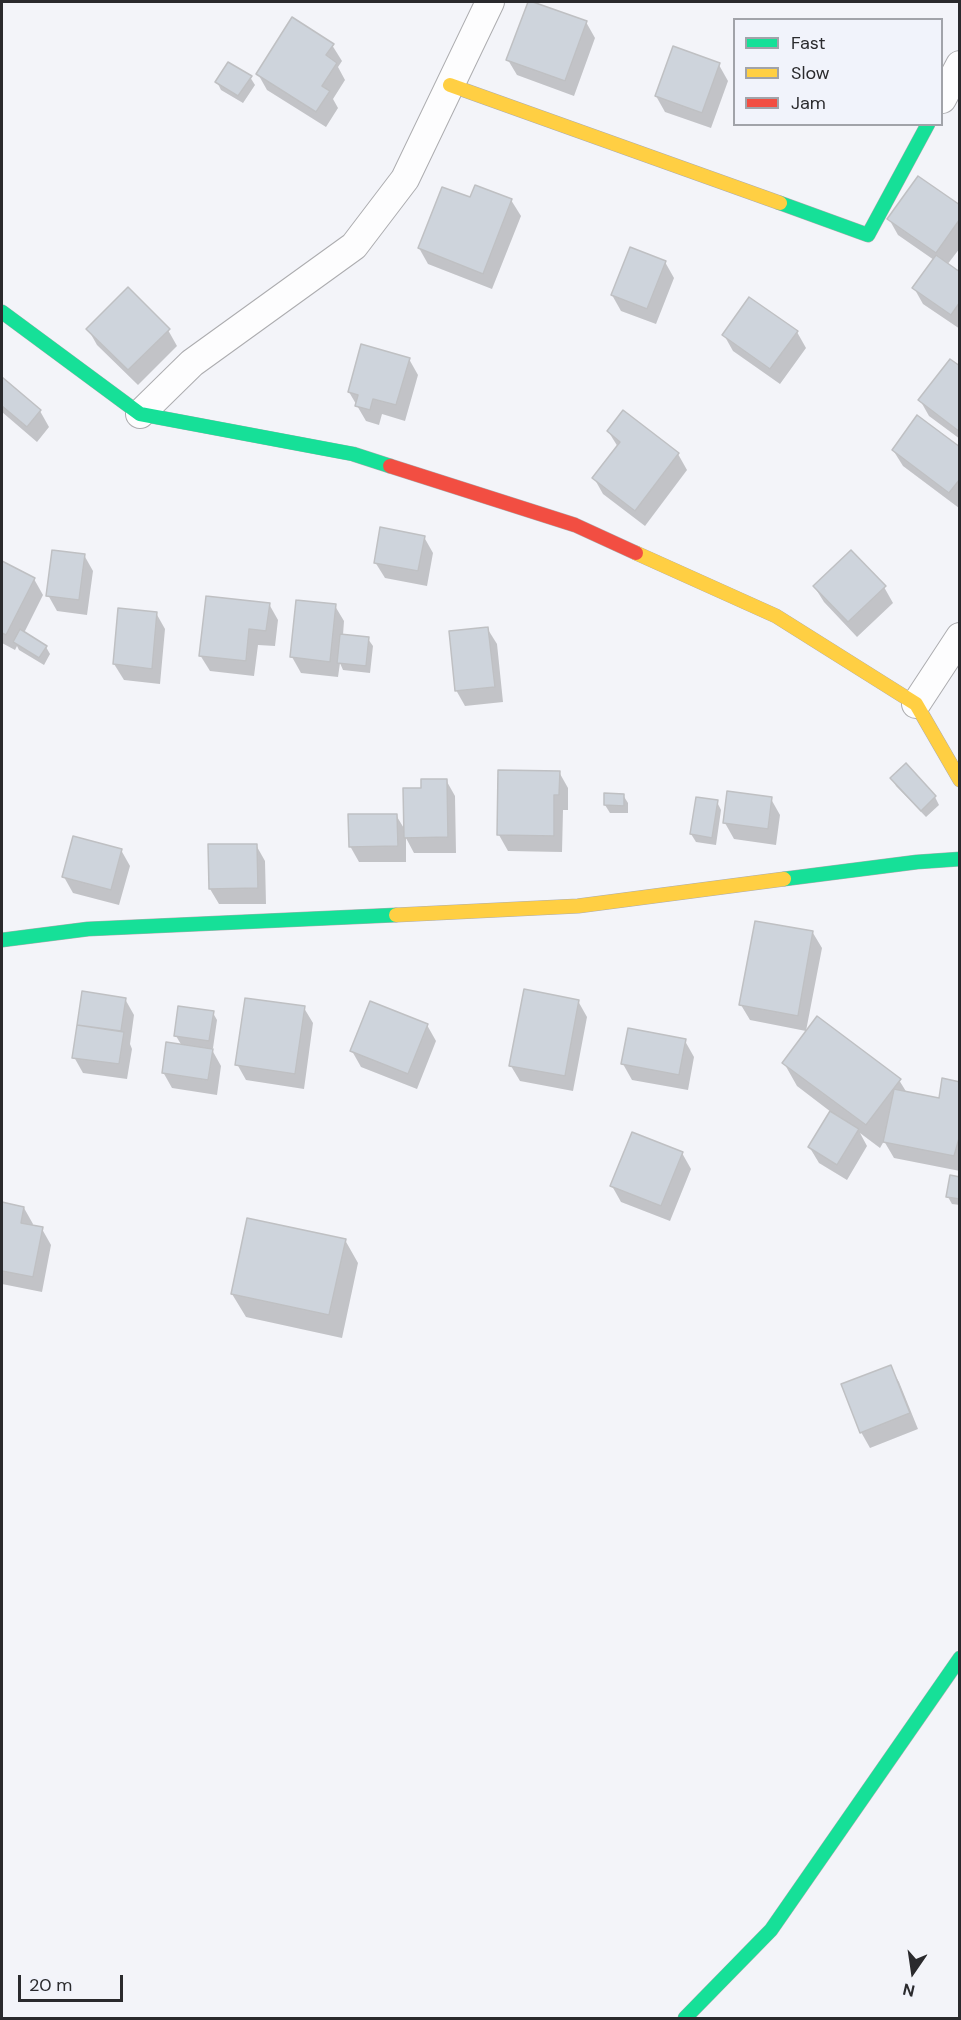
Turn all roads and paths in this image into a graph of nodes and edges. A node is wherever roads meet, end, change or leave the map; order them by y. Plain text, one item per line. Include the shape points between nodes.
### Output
1 (490, 2) edge
2 (960, 65) edge
3 (450, 85) junction
4 (943, 97) edge
5 (927, 126) edge
6 (2, 312) edge
7 (140, 414) junction
8 (960, 637) edge
9 (916, 704) junction
10 (960, 780) edge
11 (960, 859) edge
12 (2, 940) edge
13 (960, 1658) edge
14 (685, 2019) edge

1 - 3 street
2 - 4 street
3 - 5 street via 868,235
3 - 7 street via 405,179 354,246 192,363
6 - 7 street
7 - 9 street via 352,454 575,525 776,616
8 - 9 street
9 - 10 street
11 - 12 street via 578,906 88,929
13 - 14 street via 771,1930

